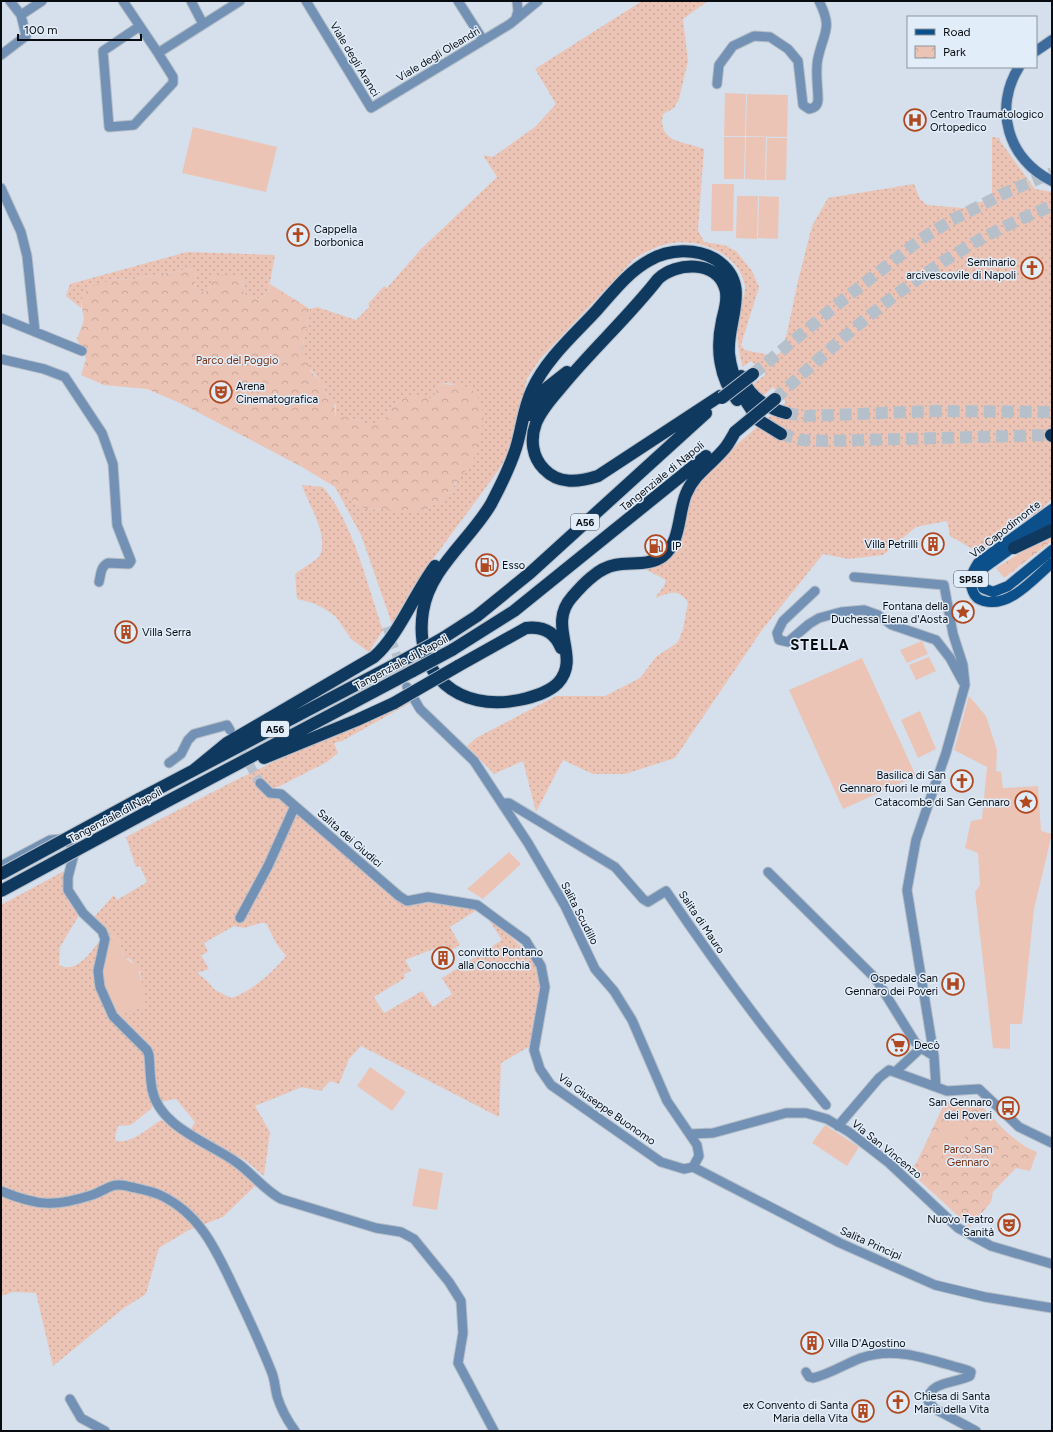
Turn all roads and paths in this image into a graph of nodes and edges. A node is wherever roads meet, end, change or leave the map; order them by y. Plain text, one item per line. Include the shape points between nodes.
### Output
1 (10, 1) edge
2 (42, 1) edge
3 (123, 1) edge
4 (191, 1) edge
5 (240, 1) edge
6 (306, 1) edge
7 (458, 1) edge
8 (517, 1) edge
9 (538, 1) edge
10 (820, 2) edge
11 (21, 16) junction
12 (516, 18) junction
13 (203, 24) junction
14 (140, 26) junction
15 (483, 40) junction
16 (1052, 40) edge
17 (1037, 50) edge
18 (158, 53) junction
19 (1, 55) edge
20 (1018, 68) edge
21 (717, 84) dead end
22 (371, 108) joint
23 (1052, 181) edge
24 (1, 188) edge
25 (5, 209) edge
26 (733, 314) junction
27 (34, 316) junction
28 (1, 318) edge
29 (22, 326) junction
30 (35, 332) junction
31 (82, 351) dead end
32 (589, 354) junction
33 (1, 359) edge
34 (753, 374) tunnel mouth
35 (721, 397) junction
36 (775, 399) tunnel mouth
37 (786, 413) tunnel mouth
38 (759, 420) junction
39 (735, 432) junction
40 (781, 434) tunnel mouth
41 (671, 444) junction
42 (512, 460) junction
43 (632, 469) dead end
44 (1052, 509) edge
45 (1052, 519) edge
46 (1052, 530) edge
47 (1014, 548) junction
48 (1052, 550) edge
49 (1052, 563) edge
50 (854, 576) dead end
51 (99, 582) dead end
52 (815, 591) dead end
53 (965, 685) junction
54 (408, 687) tunnel mouth
55 (230, 730) dead end
56 (169, 763) dead end
57 (194, 770) junction
58 (213, 779) junction
59 (260, 783) tunnel mouth
60 (502, 803) junction
61 (295, 806) junction
62 (1, 866) edge
63 (768, 872) dead end
64 (1, 874) edge
65 (1, 891) edge
66 (428, 897) joint
67 (240, 918) dead end
68 (921, 1048) junction
69 (934, 1056) junction
70 (892, 1071) junction
71 (936, 1087) junction
72 (826, 1105) dead end
73 (838, 1126) junction
74 (690, 1134) junction
75 (1052, 1143) edge
76 (693, 1167) junction
77 (1, 1191) edge
78 (1052, 1264) edge
79 (1052, 1308) edge
80 (806, 1372) dead end
81 (70, 1399) dead end
82 (105, 1431) edge
83 (295, 1431) edge
84 (494, 1431) edge
85 (976, 1431) edge

1 - 11 street
2 - 11 street
3 - 14 street
4 - 13 street
5 - 13 street
6 - 22 street, Viale degli Aranci
7 - 15 street
8 - 12 street
9 - 12 street, Viale degli Oleandri
10 - 21 street via 826,16 827,32 818,58 818,104 814,108 809,109 803,105 795,55 770,37 754,36 733,46 719,65
11 - 19 street via 26,36
12 - 15 street, Viale degli Oleandri
13 - 18 street
14 - 18 street
14 - 18 street via 103,51 109,127 134,125 173,83 173,77
15 - 22 street, Viale degli Oleandri
16 - 17 main road
20 - 23 main road via 1008,94 1006,110 1009,134 1032,168
24 - 25 street
25 - 27 street via 21,232 27,256
26 - 37 highway via 734,349 743,380 751,393 761,402 774,410
26 - 38 highway via 729,341 731,368 741,394
26 - 42 highway via 736,297 734,283 727,270 713,258 698,253 678,252 658,256 640,266 543,370 526,404
27 - 29 street
27 - 30 street
28 - 29 street
29 - 30 street
30 - 31 street
32 - 35 highway via 543,410 533,432 536,457 544,470 558,478 581,481 608,471
32 - 38 highway via 662,275 685,267 709,270 721,279 727,294 720,344 726,382 745,411
32 - 58 highway, bridge via 544,390 535,402 528,418 520,454 507,486 494,509 443,576 431,601 427,620 429,646 437,666 451,684 468,693 492,697 520,695 549,684 559,671 562,653 556,638 544,629 532,627 520,630 458,666 394,703
33 - 51 street via 44,369 65,378 102,433 111,455 117,525 130,558 129,564 105,564
34 - 35 highway, bridge
35 - 41 highway, Tangenziale di Napoli / A56
36 - 39 highway, Tangenziale di Napoli / A56, bridge
38 - 40 highway
39 - 42 highway via 725,448 698,473 689,487 673,542 667,552 650,562 616,565 602,570 570,599 561,623 567,657 566,668 560,680 550,689 533,697 483,702 456,693 437,676 426,655 422,638 422,618 434,580 490,505
39 - 58 highway, Tangenziale di Napoli / A56, bridge via 531,598 491,627
41 - 43 highway
41 - 57 highway, Tangenziale di Napoli / A56, bridge via 519,582 477,616 409,657
42 - 57 highway via 427,577 380,651 357,668 227,743
44 - 49 main road, Via Capodimonte / SP58 via 978,563 972,572 970,583 973,593 979,600 1002,601
45 - 47 main road, Via Capodimonte / SP58
46 - 47 highway
47 - 48 main road, Via Capodimonte / SP58 via 988,564 980,573 981,584 987,591 993,592 1008,586
50 - 53 street via 944,585 963,665
52 - 53 street via 783,621 777,633 779,640 788,642 819,618 841,612 864,610 878,615 892,625 936,640 950,658
53 - 69 street via 946,754 916,840 907,890
54 - 60 street, Salita Scudillo via 420,709 474,761
55 - 56 street via 227,725 194,734 181,754
57 - 64 highway, Tangenziale di Napoli / A56, bridge
58 - 65 highway, Tangenziale di Napoli / A56, bridge
59 - 61 street, Salita dei Giudici via 270,793 281,794
60 - 72 street, Salita di Mauro via 509,803 615,867 648,902 666,891 706,951
60 - 74 street, Salita Scudillo via 564,906 595,970 614,991 632,1020 668,1101
61 - 66 street, Salita dei Giudici via 399,896 408,901
61 - 67 street via 268,866
62 - 84 street via 50,840 62,839 71,844 74,854 68,877 68,890 83,913 105,935 98,971 100,987 116,1019 147,1050 152,1090 162,1111 180,1127 248,1170 281,1199 411,1236 449,1282 461,1301 463,1333 458,1363
63 - 68 street via 876,979
66 - 76 street, Via Giuseppe Buonomo via 477,905 526,941 541,966 546,987 534,1050 540,1069 551,1085 661,1162 684,1169
68 - 69 street
68 - 70 street
69 - 71 street
70 - 71 street
70 - 73 street via 879,1078
71 - 75 street via 947,1091 979,1089 1019,1127
73 - 74 street, Via San Vincenzo via 827,1119 806,1113 786,1113 713,1133
73 - 78 street, Via San Vincenzo via 889,1163 958,1228 991,1246
74 - 76 street, Salita Scudillo via 697,1145 699,1156
76 - 79 street, Salita Principi via 840,1243 935,1285 985,1297
77 - 83 street via 29,1202 46,1204 79,1199 120,1184 160,1195 174,1204 203,1230 214,1246 270,1368 285,1417
80 - 85 street via 808,1377 813,1378 875,1354 899,1352 967,1370 971,1372 970,1376 935,1388 929,1394 928,1401 935,1409
81 - 82 street via 81,1418

